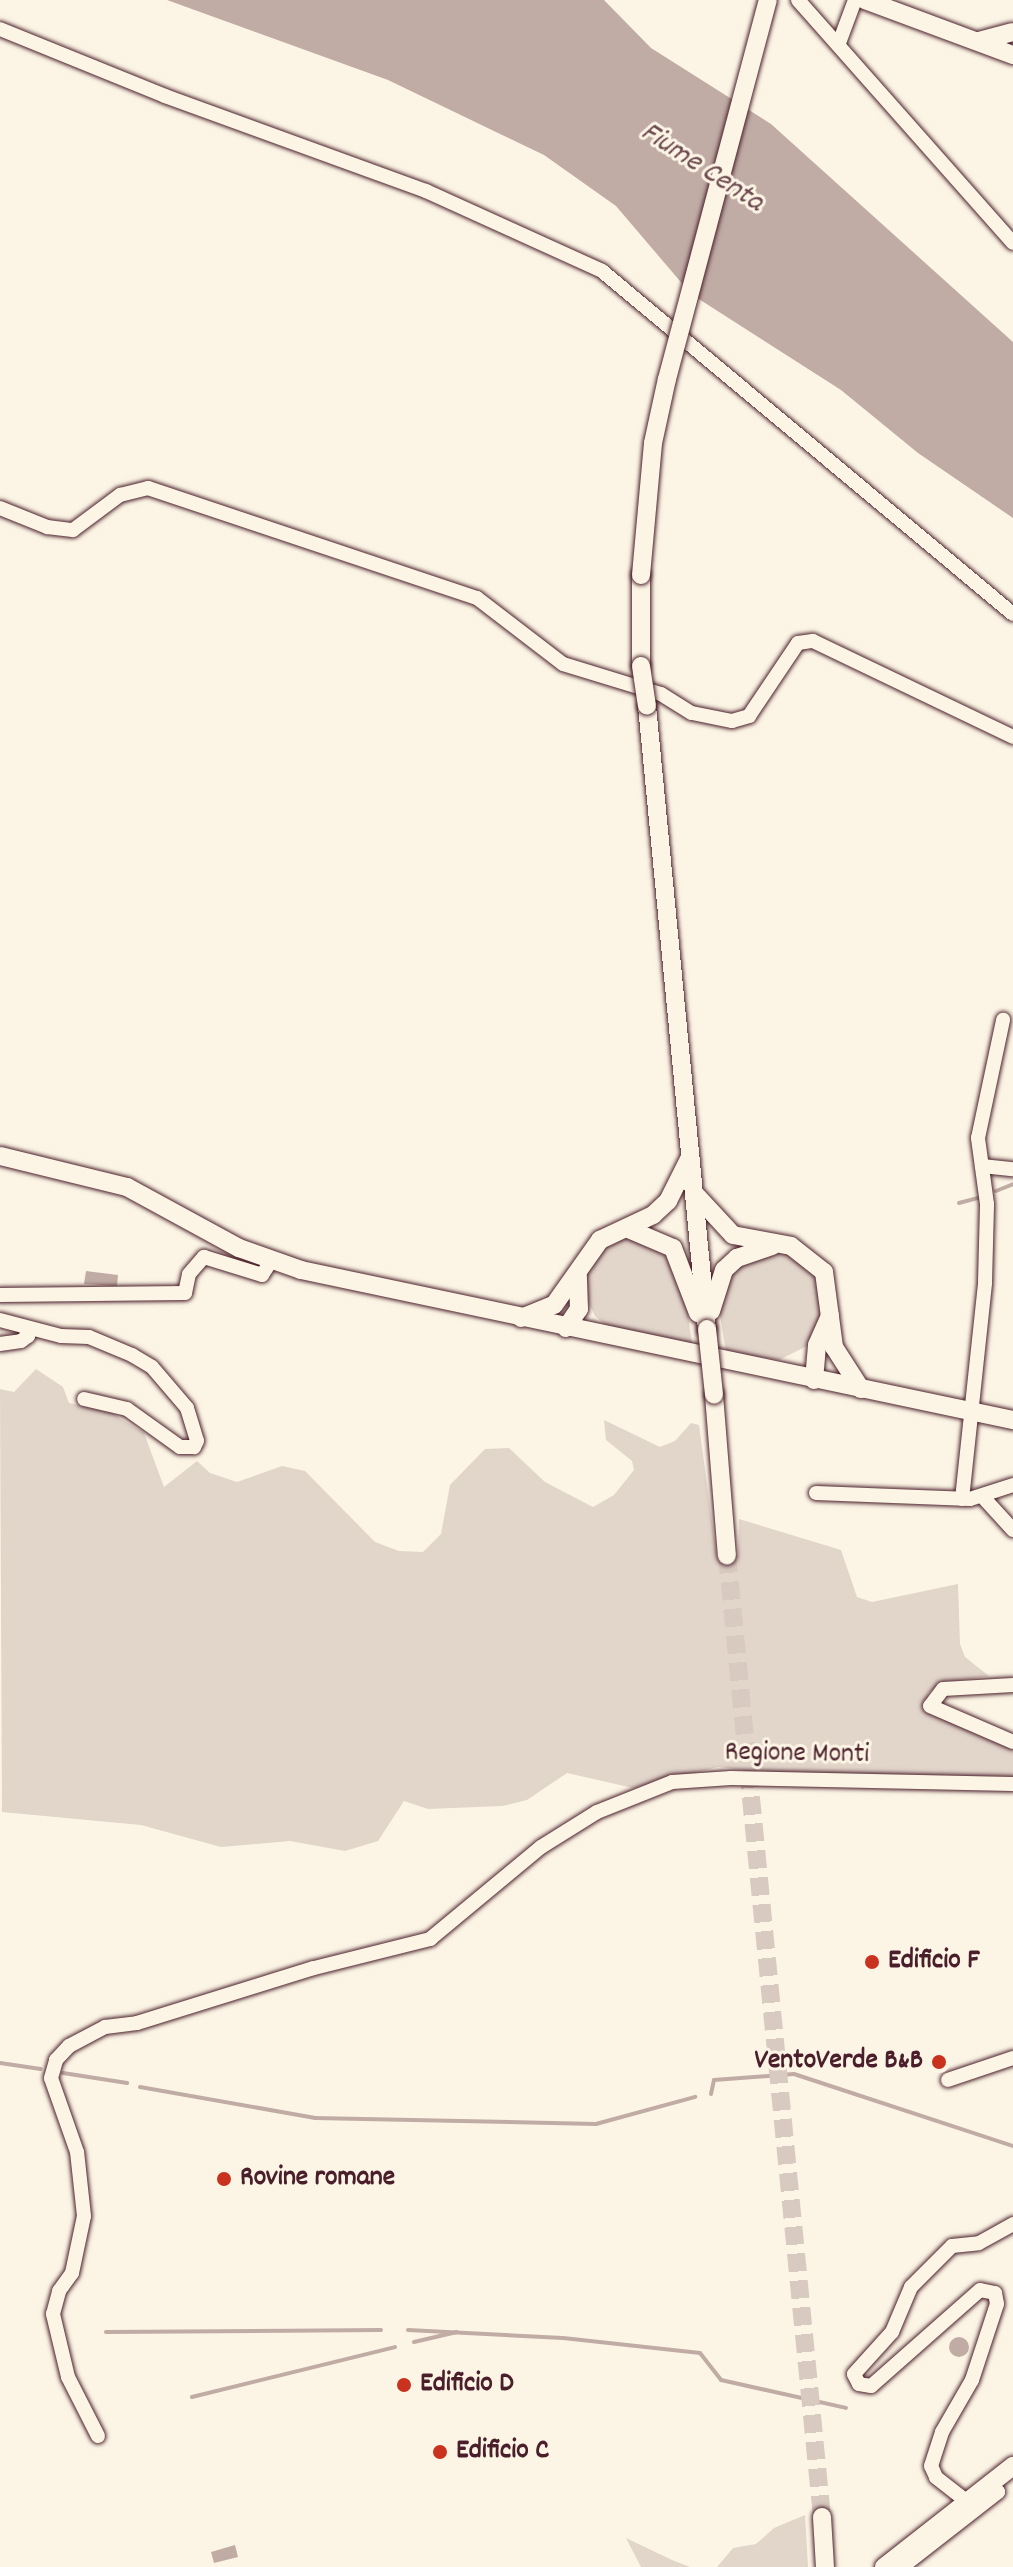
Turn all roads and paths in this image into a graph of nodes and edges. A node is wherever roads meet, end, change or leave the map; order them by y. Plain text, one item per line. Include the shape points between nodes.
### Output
1 (768, 0) edge
2 (798, 0) edge
3 (855, 0) edge
4 (865, 0) edge
5 (0, 29) edge
6 (1012, 31) edge
7 (972, 42) junction
8 (839, 43) junction
9 (1013, 54) edge
10 (1013, 243) edge
11 (0, 508) edge
12 (1013, 614) edge
13 (1013, 737) edge
14 (1003, 1020) dead end
15 (692, 1153) junction
16 (0, 1156) edge
17 (982, 1166) junction
18 (1013, 1169) edge
19 (694, 1193) junction
20 (626, 1228) junction
21 (778, 1245) junction
22 (271, 1261) junction
23 (574, 1293) junction
24 (0, 1295) edge
25 (521, 1318) junction
26 (0, 1320) edge
27 (566, 1328) junction
28 (26, 1329) junction
29 (707, 1329) junction
30 (606, 1337) junction
31 (0, 1344) edge
32 (826, 1346) junction
33 (778, 1371) junction
34 (814, 1380) junction
35 (861, 1389) junction
36 (84, 1399) dead end
37 (971, 1412) junction
38 (1013, 1420) edge
39 (1013, 1485) edge
40 (816, 1493) dead end
41 (982, 1496) junction
42 (962, 1499) junction
43 (1013, 1530) edge
44 (727, 1555) tunnel mouth
45 (1013, 1685) edge
46 (1013, 1742) edge
47 (1013, 1784) edge
48 (1013, 2058) edge
49 (948, 2080) dead end
50 (1013, 2224) edge
51 (98, 2436) dead end
52 (1013, 2466) edge
53 (990, 2482) junction
54 (965, 2500) junction
55 (822, 2517) tunnel mouth
56 (824, 2560) edge
57 (838, 2567) edge
58 (888, 2567) edge

1 - 15 main road, bridge via 667,379 653,443 641,575 641,666
2 - 8 street
3 - 8 street
4 - 7 main road
5 - 12 street via 426,191 602,271
6 - 7 main road via 997,40
6 - 9 main road
7 - 9 main road
8 - 10 street
11 - 13 street via 47,527 73,530 120,495 148,488 477,598 563,664 661,694 692,713 732,721 749,716 798,643 813,641
14 - 17 street via 978,1138
15 - 19 main road
15 - 20 main road via 668,1201
16 - 22 main road via 127,1187
17 - 18 street
17 - 37 street via 985,1282
19 - 21 main road via 733,1235
19 - 29 main road
20 - 23 main road via 600,1240 578,1274
20 - 29 main road via 673,1248
21 - 29 main road via 757,1248 724,1270
21 - 32 main road via 810,1256 824,1272 831,1314
22 - 24 street via 262,1275 204,1257 189,1274 185,1293
22 - 25 main road
23 - 25 main road
23 - 27 main road via 574,1320
23 - 30 main road
25 - 27 main road
26 - 28 street
27 - 30 main road
28 - 31 street via 28,1336 21,1341
28 - 36 street via 89,1337 152,1367 187,1408 197,1441 194,1447 180,1447 127,1409
29 - 44 main road, bridge
30 - 33 main road
32 - 33 main road
32 - 34 main road
32 - 35 main road
33 - 34 main road
34 - 35 main road
35 - 37 main road
37 - 38 main road
37 - 42 street
39 - 41 street
40 - 42 street
41 - 42 street
41 - 43 street
45 - 46 street via 943,1689 930,1706
47 - 51 street, Regione Monti via 731,1778 672,1782 587,1818 525,1858 430,1939 340,1960 80,2038 56,2060 51,2078 77,2152 84,2216 72,2273 59,2291 55,2327 68,2377
48 - 49 street
50 - 54 street via 979,2243 952,2246 911,2287 892,2332 854,2374 859,2384 871,2386 980,2290 995,2293 997,2304 972,2380 942,2432 931,2466 936,2477
52 - 53 main road
53 - 54 main road
53 - 58 street via 998,2492
54 - 58 main road
55 - 56 main road
56 - 57 main road

